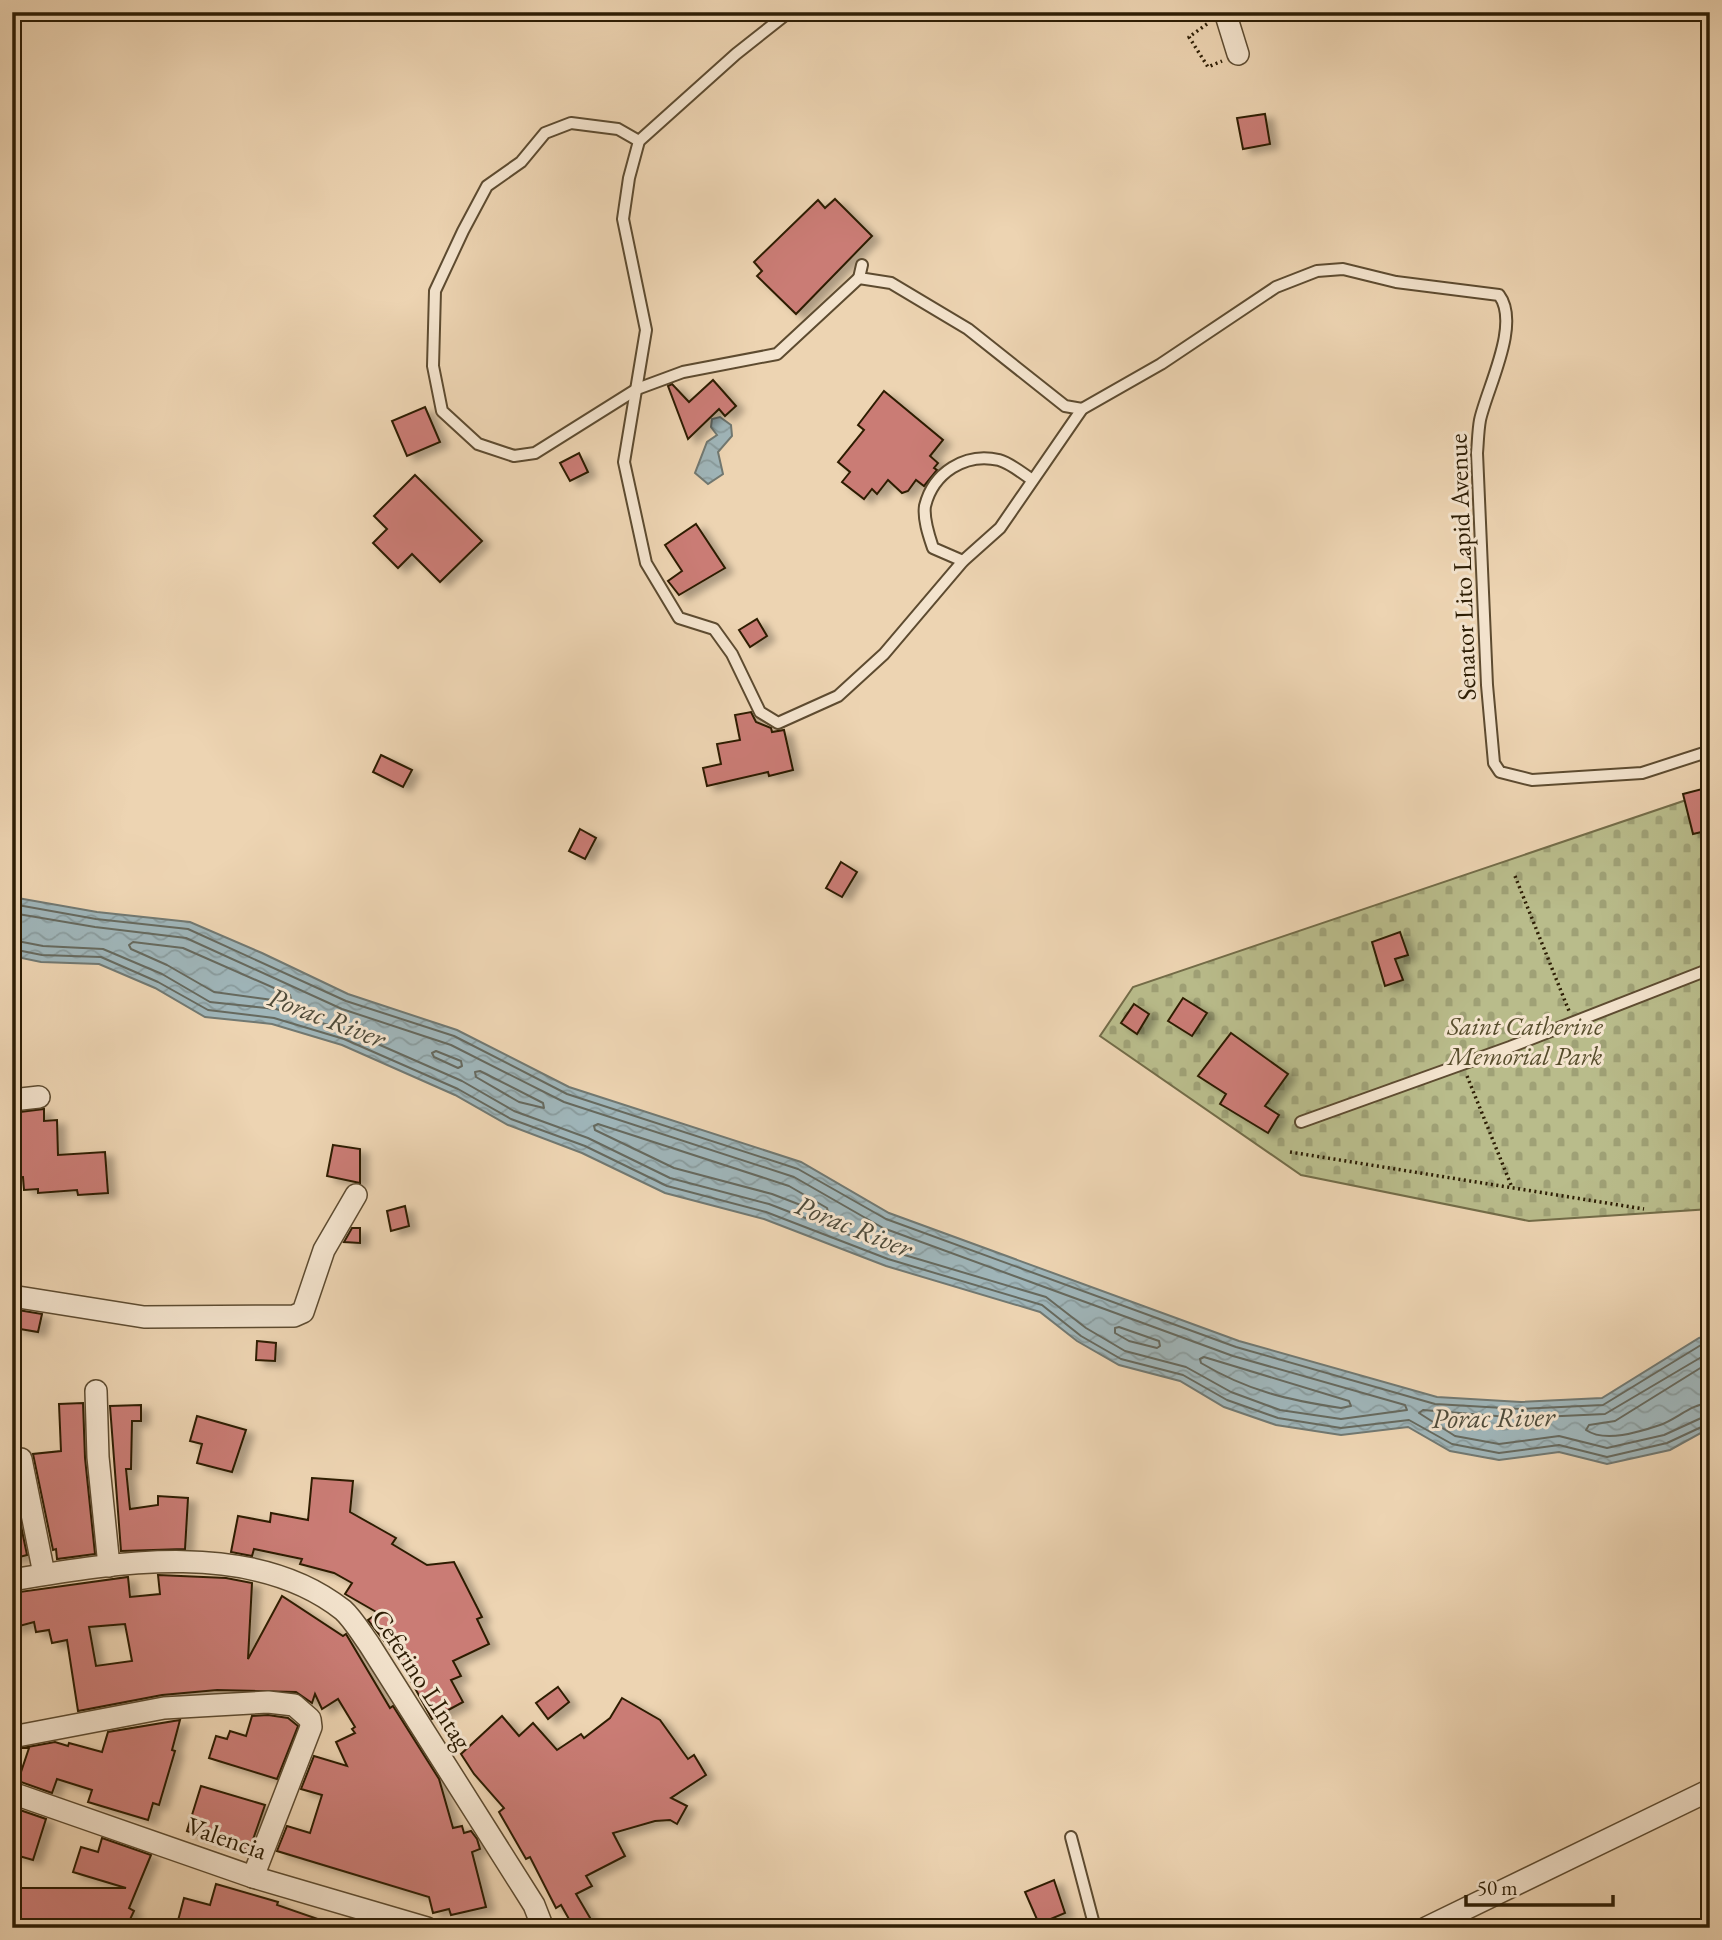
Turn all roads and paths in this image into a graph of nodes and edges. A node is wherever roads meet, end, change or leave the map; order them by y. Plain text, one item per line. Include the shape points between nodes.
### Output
1 (789, 12) edge
2 (1218, 16) edge
3 (1237, 54) joint
4 (639, 141) junction
5 (863, 265) dead end
6 (859, 278) junction
7 (637, 389) junction
8 (1082, 410) junction
9 (1031, 479) junction
10 (963, 561) junction
11 (1710, 751) edge
12 (1515, 876) dead end
13 (1710, 969) edge
14 (1574, 1022) junction
15 (1462, 1064) junction
16 (39, 1097) dead end
17 (12, 1100) edge
18 (1301, 1122) dead end
19 (1290, 1152) dead end
20 (1512, 1187) junction
21 (356, 1195) dead end
22 (1644, 1209) dead end
23 (12, 1296) edge
24 (96, 1391) dead end
25 (21, 1459) dead end
26 (109, 1566) junction
27 (44, 1574) junction
28 (12, 1580) edge
29 (12, 1737) edge
30 (1710, 1790) edge
31 (12, 1793) edge
32 (1071, 1838) dead end
33 (253, 1877) junction
34 (427, 1928) edge
35 (543, 1928) edge
36 (1095, 1928) edge
37 (1426, 1928) edge

1 - 4 lane
2 - 3 street
2 - 3 path via 1189,37 1208,67
4 - 7 lane via 623,219 646,330
4 - 7 lane via 618,129 571,123 545,133 521,162 487,186 435,291 433,366 442,411 478,444 514,456 535,453
5 - 6 lane
6 - 7 lane via 777,354 683,372
6 - 8 lane via 891,283 919,299 968,329 1065,407
7 - 10 lane, Senator Lito Lapid Avenue via 624,462 646,563 679,618 714,629 732,654 760,712 778,723 838,696 884,654
8 - 9 lane, Senator Lito Lapid Avenue
8 - 11 lane, Senator Lito Lapid Avenue via 1276,288 1317,271 1343,269 1396,282 1499,295 1507,313 1504,338 1480,421 1477,453 1494,763 1500,772 1532,780 1642,773
9 - 10 lane, Senator Lito Lapid Avenue via 1000,528
9 - 10 lane via 1000,460 971,459 948,468 931,491 926,519 933,548
12 - 14 path
13 - 14 lane
14 - 15 lane
15 - 18 lane
15 - 20 path
16 - 17 street
19 - 20 path
20 - 22 path
21 - 23 street via 324,1250 303,1312 294,1316 144,1317
24 - 26 street
25 - 27 street
26 - 27 street, Ceferino LIntag
26 - 35 street, Ceferino LIntag via 218,1562 317,1593 345,1612 520,1882
27 - 28 street, Ceferino LIntag
29 - 33 street via 164,1708 268,1702 294,1705 310,1719 311,1727
30 - 37 street
31 - 33 street, Valencia
32 - 36 lane
33 - 34 street, Valencia

